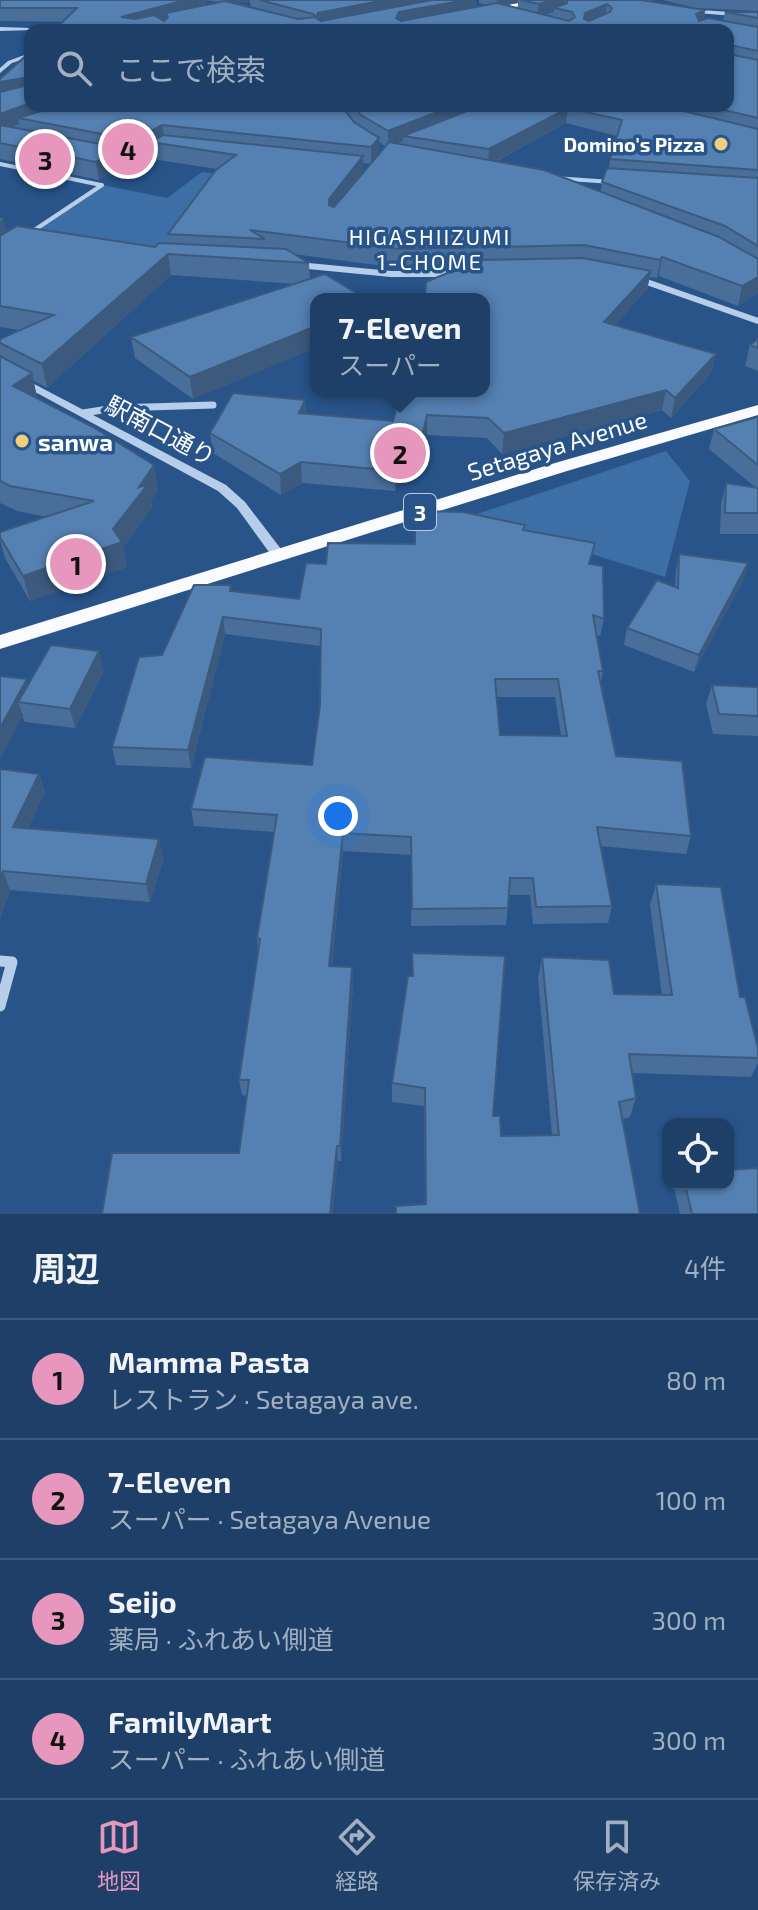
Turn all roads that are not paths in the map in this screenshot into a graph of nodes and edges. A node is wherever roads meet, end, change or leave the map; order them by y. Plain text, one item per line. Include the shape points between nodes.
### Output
1 (673, 9) edge
2 (682, 16) edge
3 (706, 19) edge
4 (758, 19) edge
5 (719, 21) edge
6 (0, 29) edge
7 (24, 30) edge
8 (24, 54) edge
9 (24, 56) edge
10 (0, 58) edge
11 (0, 71) edge
12 (164, 146) edge
13 (108, 156) edge
14 (0, 164) edge
15 (540, 177) edge
16 (613, 182) edge
17 (12, 234) edge
18 (23, 236) junction
19 (38, 240) edge
20 (285, 264) edge
21 (465, 275) edge
22 (634, 279) edge
23 (758, 321) edge
24 (0, 369) edge
25 (213, 405) dead end
26 (758, 410) edge
27 (83, 413) junction
28 (279, 556) junction
29 (0, 642) edge
30 (0, 961) edge
31 (0, 1006) edge

1 - 4 street
2 - 3 street
4 - 5 street
6 - 7 street
8 - 10 street
9 - 11 street
12 - 13 street via 138,162
14 - 18 street via 102,185
15 - 16 street
17 - 18 street
18 - 19 street
20 - 21 street
22 - 23 street
24 - 27 street, 駅南口通り
25 - 27 street
26 - 28 main road, Setagaya Avenue / 3
27 - 28 street, 駅南口通り via 232,496
28 - 29 main road, 3
30 - 31 street via 12,962

